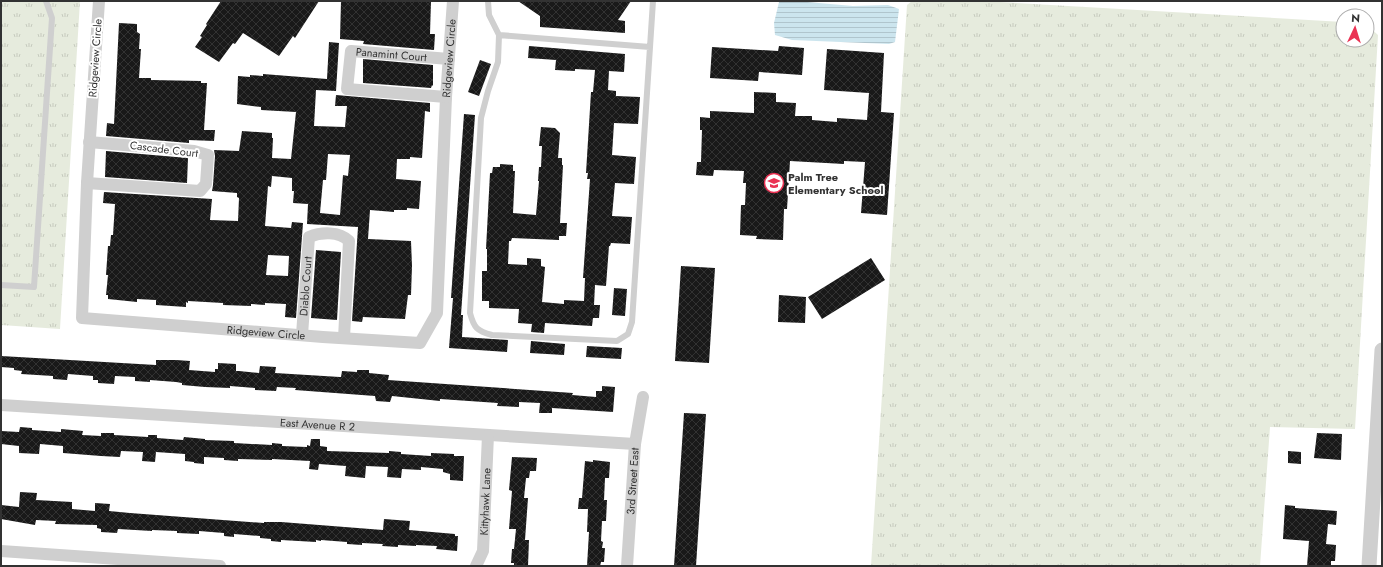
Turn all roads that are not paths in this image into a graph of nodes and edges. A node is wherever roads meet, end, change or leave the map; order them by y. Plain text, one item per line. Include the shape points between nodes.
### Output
1 (46, 1) edge
2 (99, 1) edge
3 (453, 1) edge
4 (488, 1) edge
5 (653, 1) edge
6 (499, 35) junction
7 (650, 47) junction
8 (449, 59) junction
9 (446, 97) junction
10 (89, 142) junction
11 (87, 183) junction
12 (1, 285) edge
13 (302, 335) junction
14 (344, 338) junction
15 (1382, 350) edge
16 (643, 397) dead end
17 (1, 405) edge
18 (488, 435) junction
19 (635, 444) junction
20 (1, 551) edge
21 (220, 566) edge
22 (476, 566) edge
23 (627, 566) edge
24 (1369, 566) edge

1 - 12 lane via 52,18 34,288
2 - 10 street, Ridgeview Circle
3 - 8 street, Ridgeview Circle
4 - 6 lane via 489,15
5 - 7 lane
6 - 7 lane
6 - 7 lane via 498,62 480,118 470,313 473,325 481,332 492,334 616,341 628,334 632,322
8 - 9 street, Ridgeview Circle
8 - 9 street, Panamint Court via 350,51 347,89
9 - 14 street, Ridgeview Circle via 437,313 420,343
10 - 11 street, Ridgeview Circle
10 - 11 street, Cascade Court via 194,151 208,155 206,184 200,191
11 - 13 street, Ridgeview Circle via 82,318
13 - 14 street, Ridgeview Circle
13 - 14 street, Diablo Court via 309,237 316,234 332,234 345,237 349,241
15 - 24 street
16 - 19 street, 3rd Street East
17 - 18 street, East Avenue R 2
18 - 19 street, East Avenue R 2
18 - 22 street, Kittyhawk Lane via 483,551
19 - 23 street, 3rd Street East
20 - 21 street

